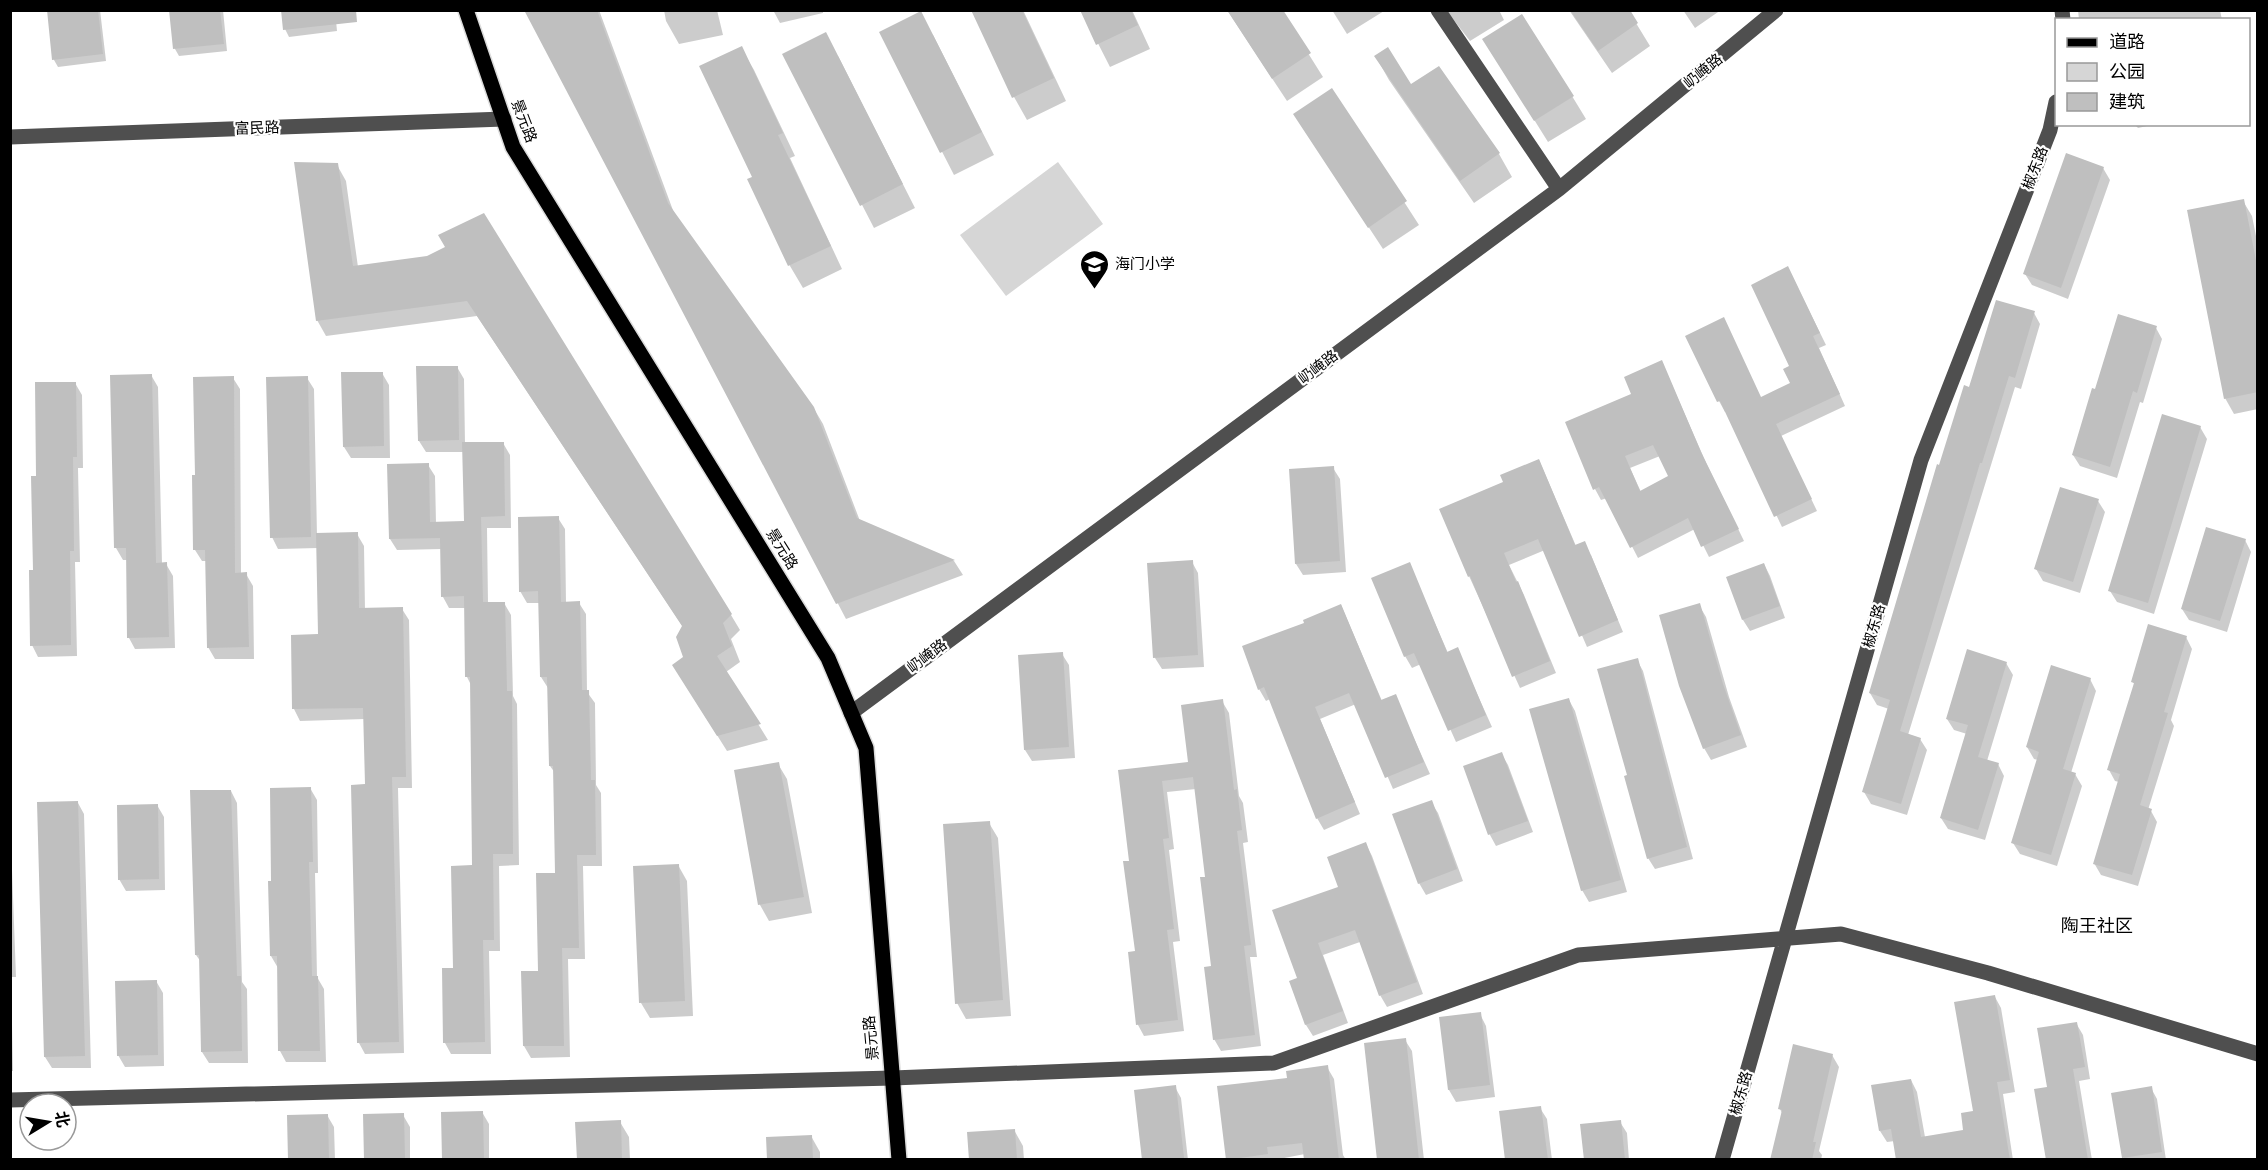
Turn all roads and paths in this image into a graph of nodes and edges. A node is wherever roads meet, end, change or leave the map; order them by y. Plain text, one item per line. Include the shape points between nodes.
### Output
1 (466, 10) edge
2 (1438, 10) edge
3 (1776, 10) edge
4 (2055, 107) edge
5 (504, 119) junction
6 (10, 137) edge
7 (1559, 189) junction
8 (851, 713) junction
9 (1785, 939) junction
10 (2258, 1054) edge
11 (893, 1078) junction
12 (10, 1100) edge
13 (900, 1160) edge
14 (1722, 1160) edge

1 - 5 main road, 景元路
2 - 7 street
3 - 7 street, 屷崦路
4 - 9 street, 椒东路 via 2050,130 1921,460
5 - 6 street, 富民路
5 - 8 main road, 景元路 via 513,147 828,658
7 - 8 street, 屷崦路
8 - 11 main road, 景元路 via 866,748
9 - 10 street via 1841,934 1988,973
9 - 11 street via 1578,955 1274,1063
9 - 14 street, 椒东路
11 - 12 street
11 - 13 main road, 景元路

